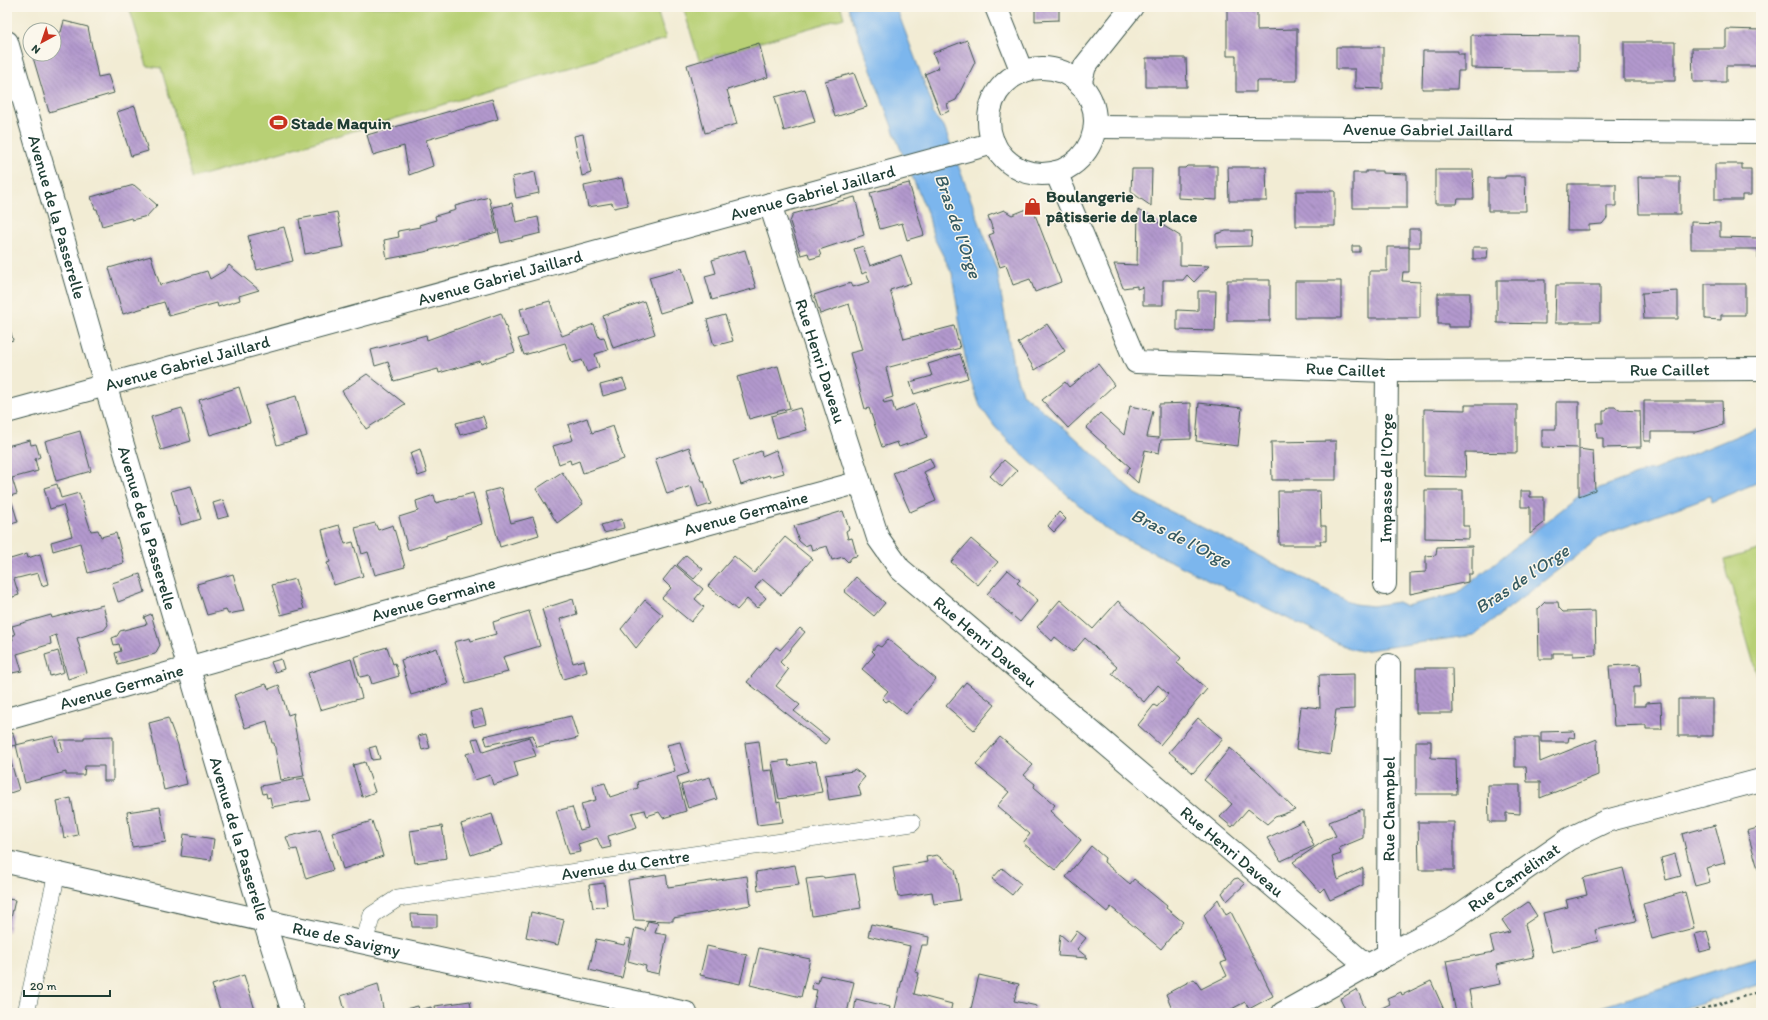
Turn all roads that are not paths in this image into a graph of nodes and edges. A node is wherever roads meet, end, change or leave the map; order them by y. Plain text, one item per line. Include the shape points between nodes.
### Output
1 (996, 7) edge
2 (1132, 7) edge
3 (7, 42) edge
4 (1022, 72) junction
5 (1080, 85) junction
6 (16, 106) edge
7 (1095, 127) junction
8 (1761, 132) edge
9 (994, 143) junction
10 (1056, 172) junction
11 (770, 204) junction
12 (1761, 369) edge
13 (1387, 371) junction
14 (105, 384) junction
15 (7, 412) edge
16 (860, 482) junction
17 (1385, 584) dead end
18 (1389, 665) dead end
19 (189, 667) junction
20 (7, 719) edge
21 (1761, 780) edge
22 (912, 823) dead end
23 (7, 862) edge
24 (57, 873) junction
25 (265, 921) junction
26 (364, 942) junction
27 (1388, 954) junction
28 (1367, 966) junction
29 (26, 1013) edge
30 (293, 1013) edge
31 (686, 1013) edge
32 (1283, 1013) edge

1 - 4 street
2 - 5 street via 1085,66
3 - 6 street, Avenue de la Passerelle
4 - 5 street via 1037,68 1053,70 1068,76
4 - 9 street via 1007,81 996,94 990,109 989,126
5 - 7 street via 1089,98 1094,112
6 - 14 street, Avenue de la Passerelle
7 - 8 street, Avenue Gabriel Jaillard
7 - 10 street via 1091,142 1082,155 1071,166
9 - 10 street via 1013,166 1027,172
9 - 11 street, Avenue Gabriel Jaillard
10 - 13 street, Rue Caillet via 1136,362
11 - 14 street, Avenue Gabriel Jaillard
11 - 16 street, Rue Henri Daveau
12 - 13 street, Rue Caillet
13 - 17 street, Impasse de l'Orge
14 - 15 street, Avenue Gabriel Jaillard
14 - 19 street, Avenue de la Passerelle
16 - 19 street, Avenue Germaine
16 - 28 street, Rue Henri Daveau via 878,538 900,569
18 - 27 street, Rue Champbel
19 - 20 street, Avenue Germaine
19 - 25 street, Avenue de la Passerelle
21 - 27 street, Rue Camélinat via 1606,821 1569,839 1452,920
22 - 26 lane, Avenue du Centre via 398,898 372,915
23 - 24 street, Rue de Savigny
24 - 25 street, Rue de Savigny
24 - 29 lane
25 - 26 street, Rue de Savigny
25 - 30 street, Avenue de la Passerelle
26 - 31 street, Rue de Savigny
27 - 28 street, Rue Camélinat
28 - 32 street, Rue Camélinat

